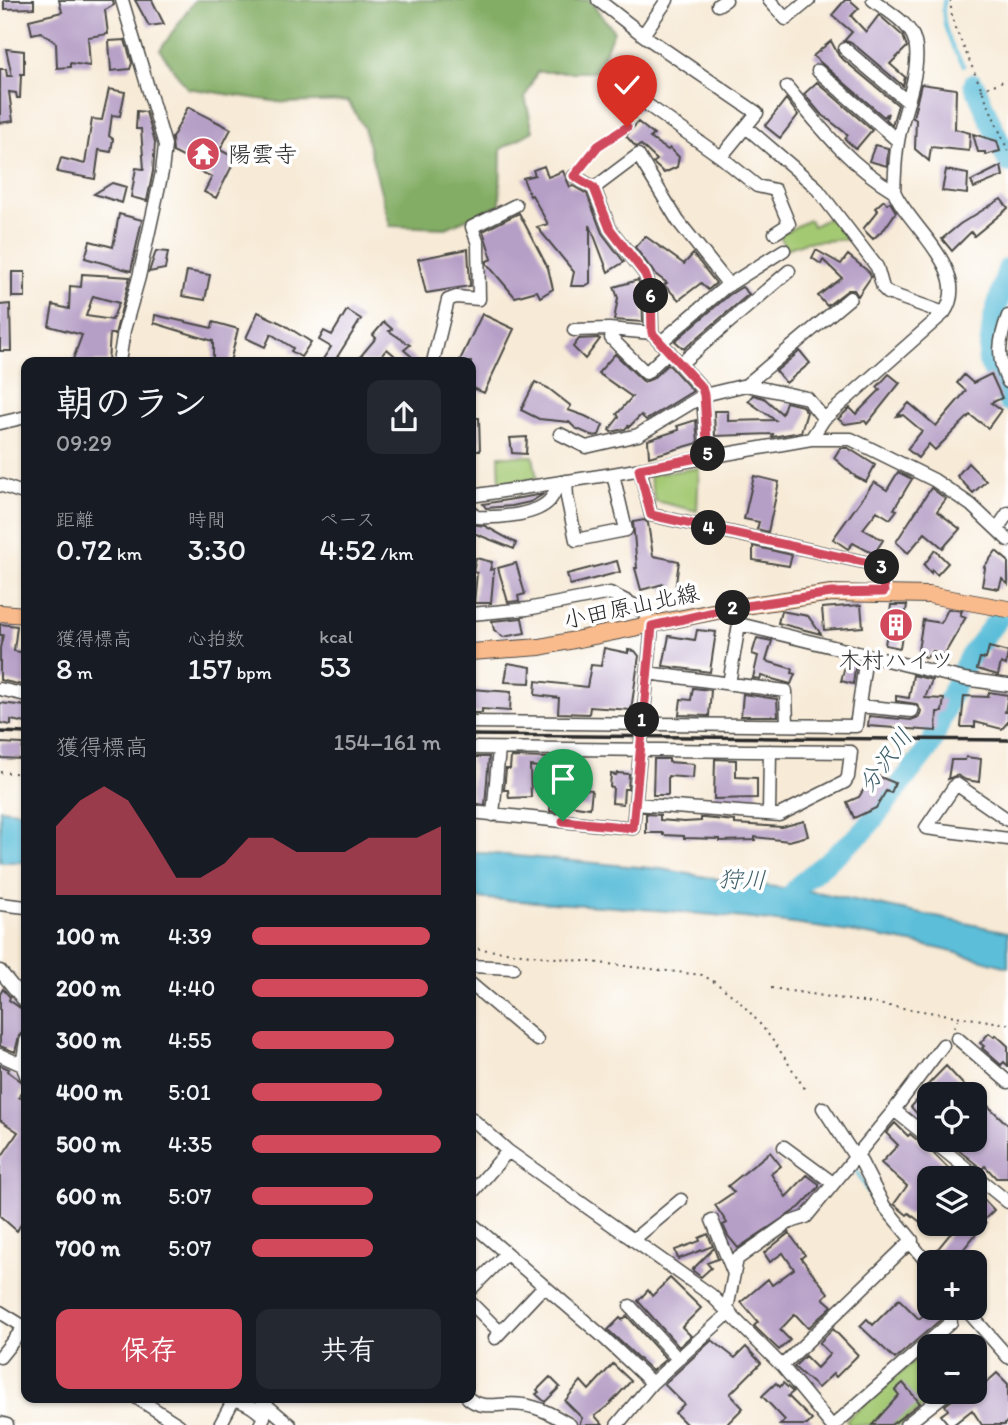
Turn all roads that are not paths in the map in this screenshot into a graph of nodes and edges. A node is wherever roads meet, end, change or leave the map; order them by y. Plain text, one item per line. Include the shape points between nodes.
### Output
1 (122, 0) edge
2 (598, 0) edge
3 (667, 0) edge
4 (769, 0) edge
5 (809, 0) edge
6 (873, 0) edge
7 (643, 34) junction
8 (845, 49) dead end
9 (818, 71) dead end
10 (787, 87) dead end
11 (908, 102) junction
12 (649, 106) road end
13 (746, 127) junction
14 (898, 141) junction
15 (721, 157) junction
16 (574, 176) road end
17 (594, 188) junction
18 (894, 191) junction
19 (516, 205) dead end
20 (775, 233) dead end
21 (784, 250) dead end
22 (789, 271) dead end
23 (729, 285) junction
24 (850, 298) dead end
25 (944, 313) junction
26 (1008, 316) edge
27 (574, 330) dead end
28 (611, 338) dead end
29 (661, 342) junction
30 (120, 357) edge
31 (434, 357) edge
32 (680, 364) junction
33 (1008, 382) edge
34 (746, 385) junction
35 (704, 395) junction
36 (21, 418) edge
37 (824, 419) junction
38 (0, 423) edge
39 (560, 433) dead end
40 (811, 439) junction
41 (708, 456) junction
42 (639, 469) junction
43 (613, 474) junction
44 (563, 482) junction
45 (0, 485) edge
46 (21, 492) edge
47 (476, 495) edge
48 (1008, 513) edge
49 (476, 517) edge
50 (997, 529) junction
51 (1008, 540) edge
52 (884, 592) junction
53 (1008, 609) edge
54 (0, 613) edge
55 (476, 614) edge
56 (21, 615) edge
57 (652, 626) junction
58 (476, 652) edge
59 (866, 656) junction
60 (647, 673) junction
61 (729, 684) junction
62 (1008, 685) edge
63 (0, 689) edge
64 (21, 694) edge
65 (859, 706) junction
66 (912, 712) dead end
67 (476, 722) edge
68 (641, 724) junction
69 (787, 725) junction
70 (476, 748) edge
71 (499, 748) junction
72 (640, 749) junction
73 (770, 751) junction
74 (635, 804) junction
75 (476, 813) edge
76 (769, 814) junction
77 (494, 815) junction
78 (1008, 820) edge
79 (1008, 839) edge
80 (0, 904) edge
81 (21, 906) edge
82 (476, 966) edge
83 (513, 968) dead end
84 (0, 971) edge
85 (476, 986) edge
86 (21, 997) edge
87 (957, 1038) dead end
88 (537, 1040) dead end
89 (943, 1045) dead end
90 (0, 1055) edge
91 (21, 1068) edge
92 (1008, 1082) edge
93 (823, 1108) dead end
94 (894, 1110) junction
95 (476, 1122) edge
96 (917, 1129) edge
97 (784, 1147) dead end
98 (508, 1151) junction
99 (946, 1152) edge
100 (856, 1155) junction
101 (833, 1183) junction
102 (476, 1188) edge
103 (681, 1200) dead end
104 (1008, 1202) edge
105 (712, 1220) dead end
106 (476, 1227) edge
107 (633, 1240) junction
108 (906, 1245) junction
109 (506, 1254) junction
110 (917, 1255) edge
111 (734, 1274) junction
112 (476, 1284) edge
113 (544, 1286) junction
114 (630, 1306) dead end
115 (476, 1309) edge
116 (728, 1311) junction
117 (0, 1312) edge
118 (975, 1320) edge
119 (951, 1322) dead end
120 (21, 1325) edge
121 (21, 1332) edge
122 (941, 1334) edge
123 (917, 1356) edge
124 (0, 1357) edge
125 (1008, 1357) edge
126 (678, 1359) junction
127 (782, 1366) junction
128 (652, 1384) junction
129 (476, 1402) edge
130 (145, 1403) edge
131 (230, 1403) edge
132 (248, 1403) edge
133 (933, 1404) edge
134 (257, 1410) junction
135 (0, 1423) edge
136 (830, 1424) edge
137 (7, 1425) edge
138 (179, 1425) edge
139 (220, 1425) edge
140 (260, 1425) edge
141 (290, 1425) edge
142 (570, 1425) edge
143 (617, 1425) edge
144 (906, 1425) edge

1 - 30 street via 165,145
2 - 7 street
3 - 7 street
4 - 5 street via 786,19
6 - 11 street via 913,36 915,78
7 - 13 street via 757,113
8 - 11 street
9 - 14 street
10 - 18 street via 848,157
11 - 14 street
12 - 15 street
13 - 15 street
13 - 25 street via 815,186 877,267 888,293
14 - 18 street
15 - 20 street via 757,186 775,190 789,224
16 - 17 street
17 - 23 street via 638,155 678,221
17 - 29 street via 610,229 645,274
18 - 25 street via 944,265 953,297
19 - 31 street via 472,227 478,244 478,299 448,300
21 - 23 street
22 - 32 street
23 - 29 street
24 - 34 street
25 - 37 street
26 - 33 street via 999,351
27 - 29 street via 609,329
28 - 29 street via 646,373
29 - 32 street
32 - 35 street
34 - 35 street
34 - 37 street via 807,398
35 - 39 street via 638,435 586,447
35 - 41 street
36 - 38 street
37 - 40 street
40 - 41 street
40 - 50 street via 851,439 887,456 943,486
41 - 42 street
42 - 43 street
42 - 52 street via 651,515 882,566
43 - 44 street
43 - 44 street via 626,530 576,540
44 - 47 street
44 - 49 street via 539,508 494,518
45 - 46 street
48 - 50 street
50 - 51 street
52 - 53 main road, 小田原山北線
52 - 57 main road, 小田原山北線 via 831,593
54 - 56 main road
55 - 57 street via 610,593 635,605
57 - 58 main road, 小田原山北線 via 540,647
57 - 60 street
59 - 61 street via 740,624
59 - 62 street
59 - 65 street
60 - 61 street
60 - 68 street
61 - 69 street via 786,691
63 - 64 street
65 - 66 street
65 - 69 street via 856,726
67 - 68 street
68 - 69 street
68 - 72 street
70 - 71 street
71 - 72 street
71 - 77 street
72 - 73 street
72 - 74 street
73 - 76 street
73 - 76 street via 851,751 845,782 779,814
74 - 76 street
74 - 77 street via 633,828
75 - 77 street
78 - 79 street via 956,784 926,828
80 - 81 street
82 - 83 street
84 - 86 street
85 - 88 street
87 - 92 street
89 - 94 street
90 - 91 street
93 - 100 street
94 - 96 street
94 - 100 street
95 - 98 street
97 - 101 street
98 - 102 street
98 - 107 street
99 - 104 street
100 - 101 street
100 - 108 street via 884,1206 912,1240
101 - 111 street via 806,1217 788,1223 737,1259
103 - 107 street
105 - 111 street
106 - 109 street
107 - 116 street
108 - 110 street
108 - 127 street
109 - 112 street
109 - 113 street
111 - 116 street
113 - 115 street via 497,1335
113 - 128 street
114 - 126 street
116 - 126 street
116 - 127 street
117 - 120 street
118 - 125 street
119 - 122 street
121 - 124 street
123 - 136 street
126 - 128 street
127 - 136 street
128 - 143 street
129 - 142 street via 524,1405
130 - 138 street
131 - 139 street
132 - 134 street
133 - 144 street
134 - 140 street via 264,1417
134 - 141 street via 264,1403
135 - 137 street

